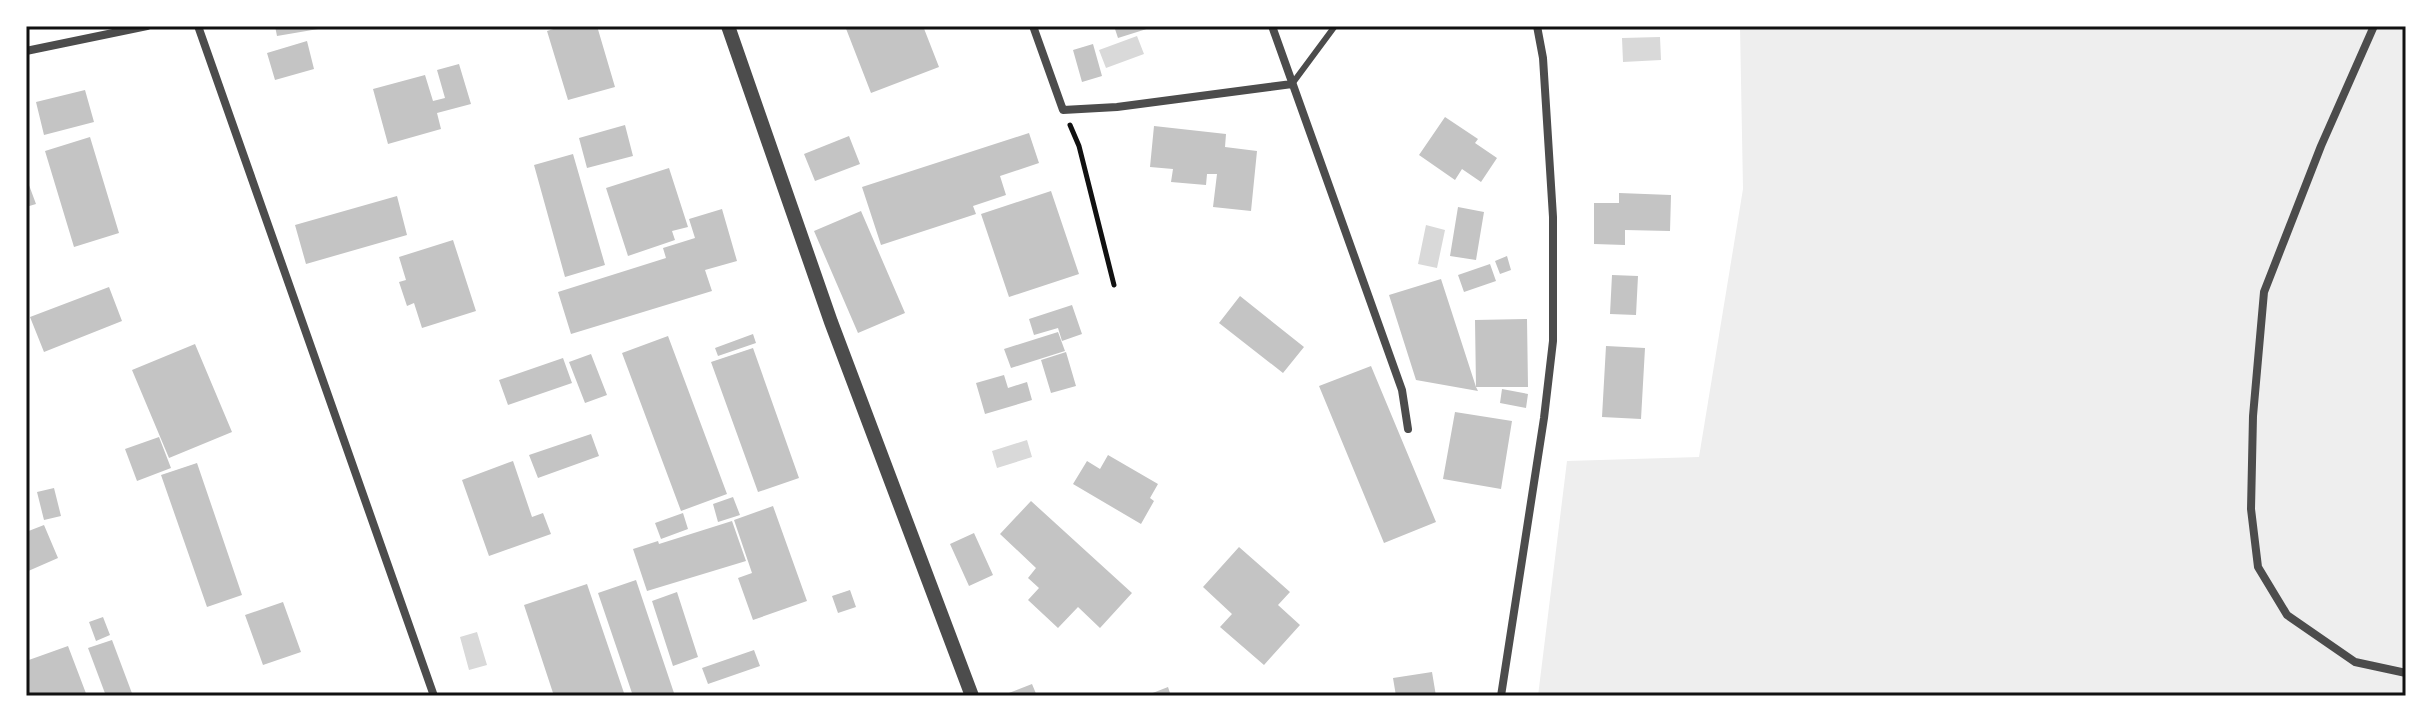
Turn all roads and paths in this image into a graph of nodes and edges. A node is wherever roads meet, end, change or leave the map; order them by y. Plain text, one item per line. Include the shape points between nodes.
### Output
1 (147, 26) edge
2 (198, 26) edge
3 (728, 26) edge
4 (1033, 26) edge
5 (1272, 26) edge
6 (1335, 26) edge
7 (1537, 26) edge
8 (2374, 26) edge
9 (26, 51) edge
10 (1292, 84) junction
11 (1063, 110) junction
12 (1114, 285) dead end
13 (1408, 429) dead end
14 (2406, 673) edge
15 (434, 696) edge
16 (972, 696) edge
17 (1501, 696) edge

1 - 9 street
2 - 15 street
3 - 16 street via 831,322
4 - 11 street
5 - 10 street
6 - 10 lane
7 - 17 street via 1553,217 1553,341
8 - 14 street via 2264,292 2251,509 2258,567 2287,615 2355,662
10 - 11 street
10 - 13 street via 1402,390
11 - 12 path via 1079,146

